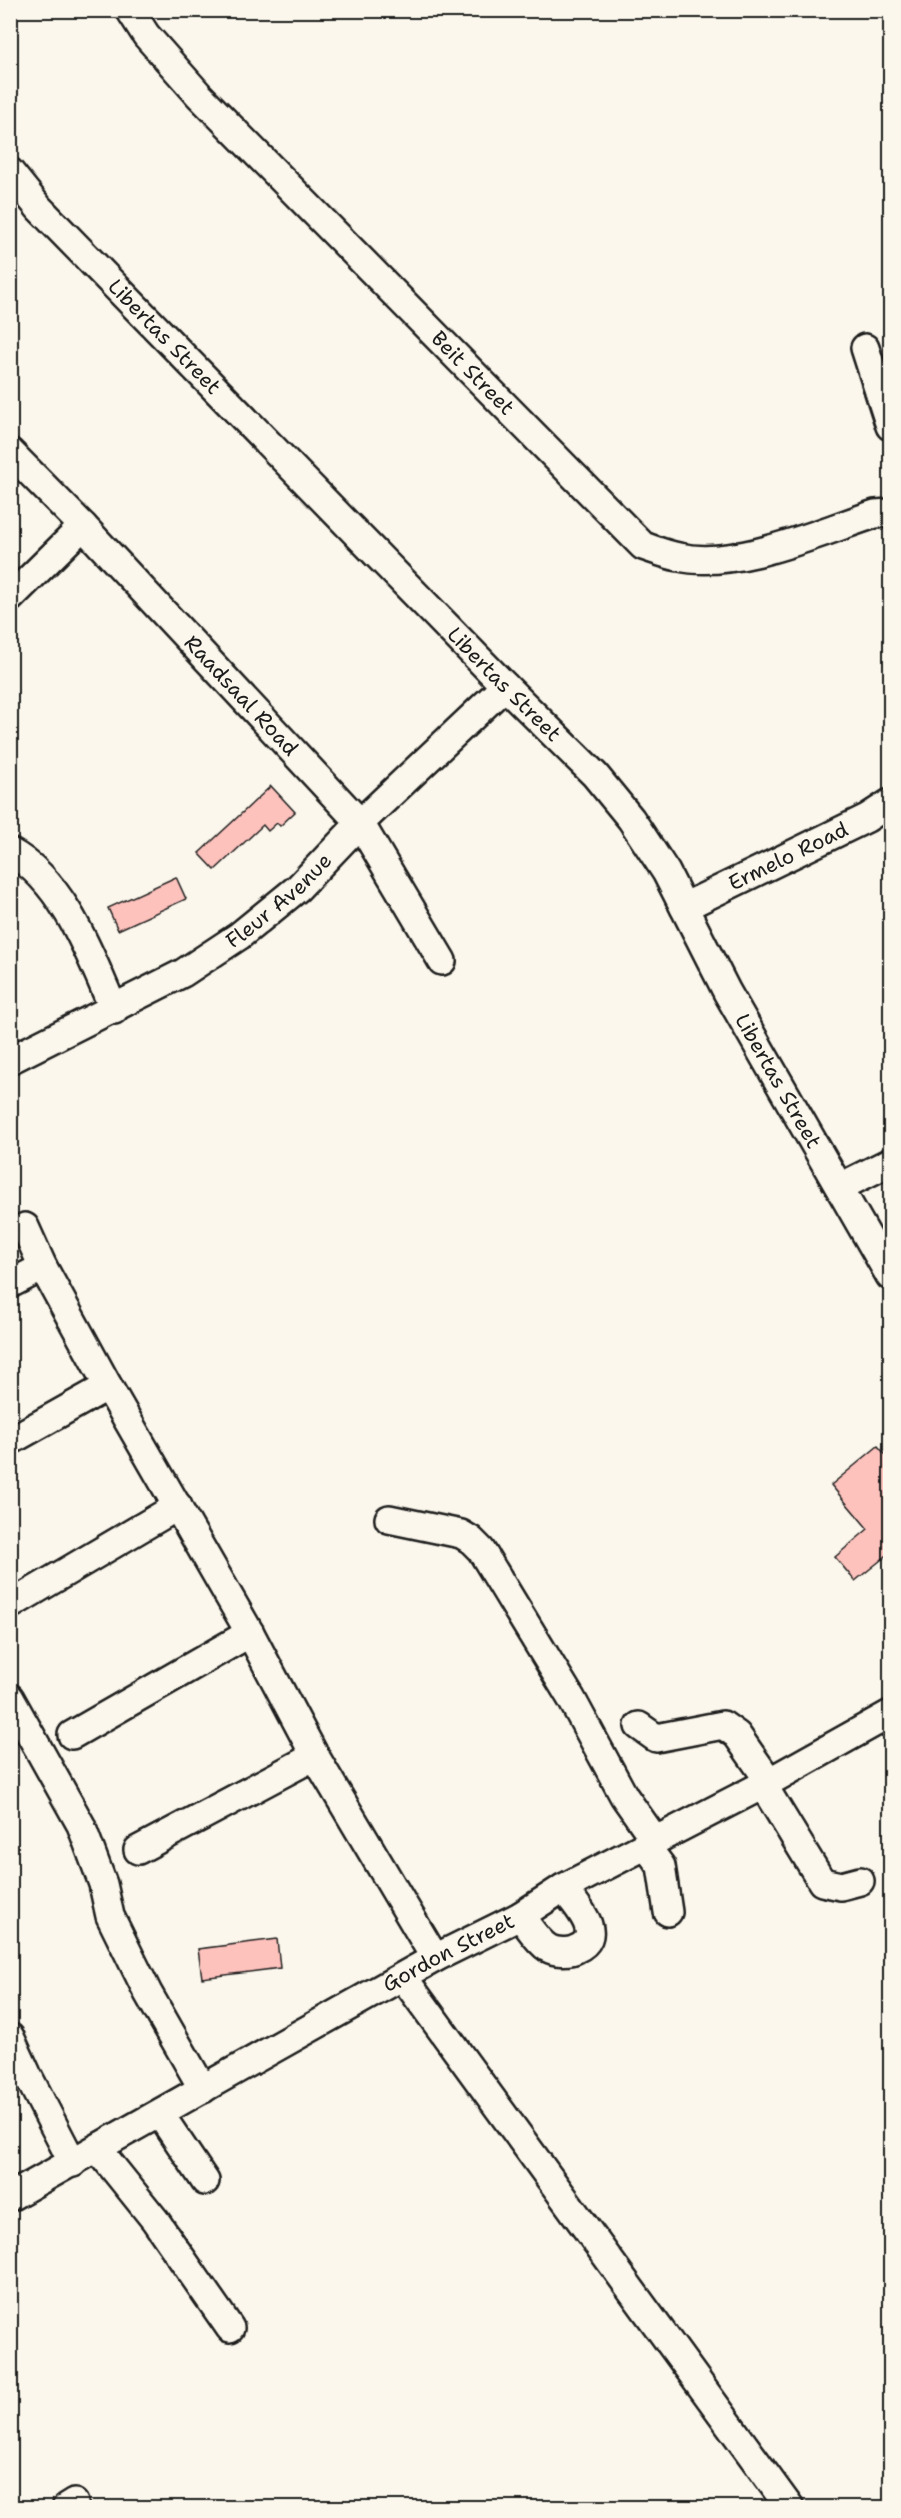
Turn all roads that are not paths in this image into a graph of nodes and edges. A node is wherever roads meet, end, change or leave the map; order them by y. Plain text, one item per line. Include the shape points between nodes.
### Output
1 (130, 10) edge
2 (10, 172) edge
3 (865, 348) dead end
4 (891, 426) edge
5 (10, 452) edge
6 (891, 513) edge
7 (83, 526) junction
8 (10, 598) edge
9 (505, 687) junction
10 (891, 803) edge
11 (360, 823) junction
12 (10, 852) edge
13 (684, 907) junction
14 (442, 961) dead end
15 (114, 1010) junction
16 (10, 1060) edge
17 (891, 1162) edge
18 (840, 1187) junction
19 (25, 1227) dead end
20 (43, 1267) junction
21 (891, 1276) edge
22 (10, 1284) edge
23 (108, 1386) junction
24 (10, 1441) edge
25 (178, 1506) junction
26 (389, 1519) dead end
27 (10, 1605) edge
28 (250, 1633) junction
29 (10, 1698) edge
30 (891, 1714) edge
31 (639, 1726) dead end
32 (72, 1736) dead end
33 (315, 1756) junction
34 (766, 1783) junction
35 (650, 1843) junction
36 (138, 1850) dead end
37 (860, 1881) dead end
38 (564, 1888) junction
39 (668, 1912) dead end
40 (519, 1916) junction
41 (435, 1958) junction
42 (403, 1977) junction
43 (10, 2037) edge
44 (203, 2089) junction
45 (160, 2114) junction
46 (98, 2148) junction
47 (72, 2163) junction
48 (205, 2181) dead end
49 (10, 2197) edge
50 (230, 2328) dead end
51 (790, 2508) edge

1 - 6 street, Beit Street via 146,35 199,95 644,546 680,558 720,560 762,551 876,514
2 - 9 street, Libertas Street via 39,208
3 - 4 street
5 - 7 street, Raadsaal Road
7 - 8 street
7 - 11 street, Raadsaal Road
9 - 11 street, Fleur Avenue
9 - 13 street, Libertas Street via 595,775 632,819
10 - 13 street, Ermelo Road
11 - 14 street, Raadsaal Road
11 - 15 street, Fleur Avenue via 298,888 238,936 183,974
12 - 15 street via 47,884 63,906 83,939
13 - 18 street, Libertas Street
15 - 16 street, Fleur Avenue
17 - 18 street
18 - 21 street, Libertas Street
19 - 20 street
20 - 22 street
20 - 23 street
23 - 24 street
23 - 25 street
25 - 27 street
25 - 28 street
26 - 35 street via 460,1534 481,1550 571,1698
28 - 32 street
28 - 33 street
29 - 44 street via 81,1825 103,1884 110,1916
30 - 34 street, Gordon Street
31 - 34 street via 656,1738 723,1725 737,1735
33 - 36 street
33 - 41 street
34 - 35 street, Gordon Street
34 - 37 street via 822,1882 841,1886
35 - 38 street, Gordon Street
35 - 39 street via 661,1866
38 - 40 street, Gordon Street
38 - 40 street via 585,1916 590,1931 586,1944 574,1951 548,1948
40 - 41 street, Gordon Street
41 - 42 street, Gordon Street
42 - 44 street, Gordon Street
42 - 51 street
43 - 47 street
44 - 45 street, Gordon Street
45 - 46 street, Gordon Street
45 - 48 street
46 - 47 street, Gordon Street
46 - 50 street via 155,2220
47 - 49 street, Gordon Street

